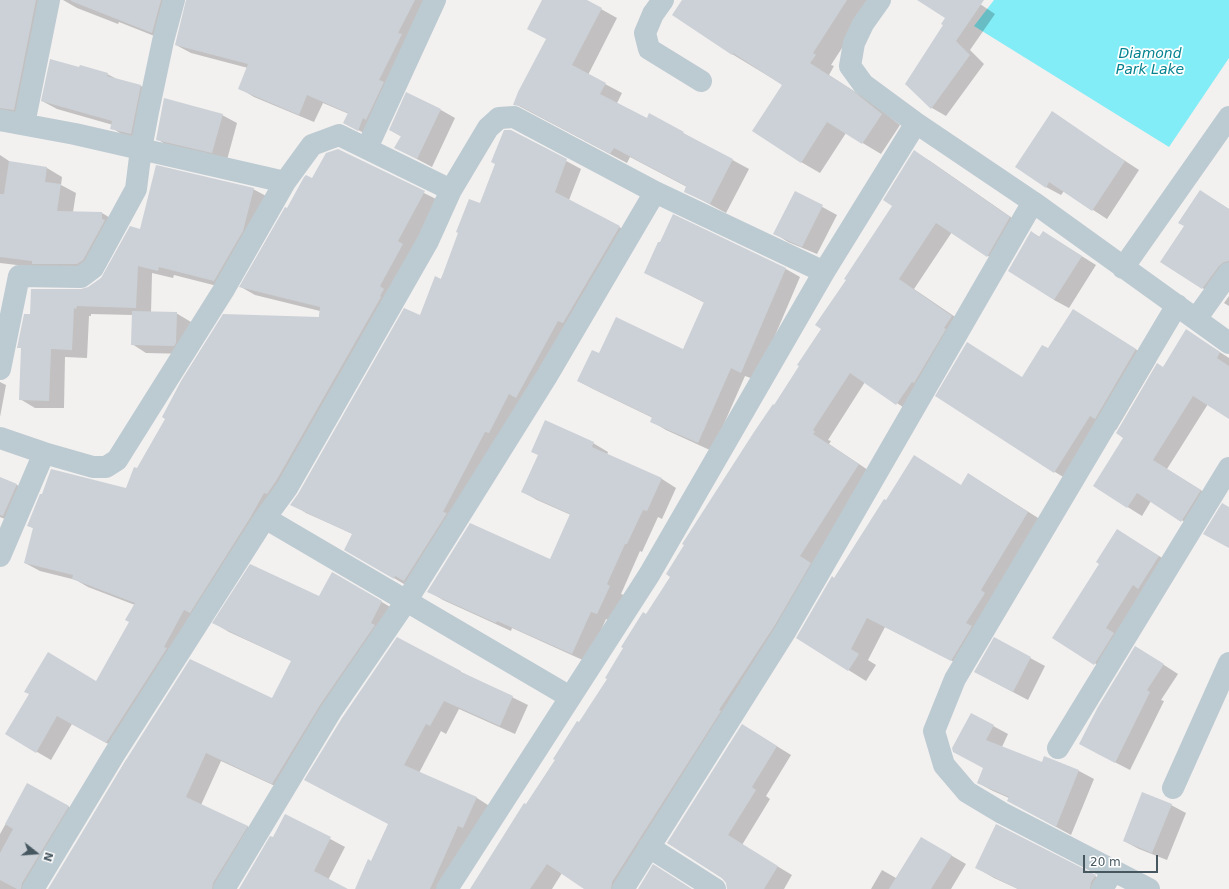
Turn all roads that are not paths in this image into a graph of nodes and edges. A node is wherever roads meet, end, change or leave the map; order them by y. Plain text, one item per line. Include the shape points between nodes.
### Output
1 (50, 0) edge
2 (174, 0) edge
3 (435, 0) edge
4 (663, 0) edge
5 (880, 0) edge
6 (701, 81) dead end
7 (1229, 117) edge
8 (0, 120) edge
9 (916, 123) junction
10 (24, 124) junction
11 (367, 148) junction
12 (141, 149) junction
13 (285, 182) junction
14 (451, 190) junction
15 (655, 192) junction
16 (1033, 202) junction
17 (1123, 268) junction
18 (824, 272) junction
19 (1229, 273) edge
20 (1177, 305) junction
21 (1196, 319) junction
22 (1229, 343) edge
23 (0, 370) edge
24 (0, 438) edge
25 (44, 453) junction
26 (1229, 468) edge
27 (266, 518) junction
28 (0, 556) edge
29 (407, 600) junction
30 (1229, 663) edge
31 (570, 697) junction
32 (1058, 748) dead end
33 (1174, 788) dead end
34 (649, 847) junction
35 (1113, 871) junction
36 (34, 889) edge
37 (224, 889) edge
38 (447, 889) edge
39 (623, 889) edge
40 (716, 889) edge
41 (1102, 889) edge
42 (1149, 889) edge

1 - 10 street
2 - 12 street
3 - 11 street
4 - 6 street via 653,14 645,34 649,49
5 - 9 street via 863,24 854,43 850,66 863,84
7 - 17 street
8 - 10 street
9 - 16 street
9 - 18 street
10 - 12 street
11 - 13 street via 339,135 312,145
11 - 14 street
12 - 13 street
12 - 23 street via 136,189 93,268 81,277 19,276
13 - 25 street via 223,291 117,460 106,467 93,467
14 - 15 street via 488,128 499,118 514,117
14 - 27 street via 428,241 287,488
15 - 18 street
15 - 29 street via 547,376
16 - 17 street
16 - 34 street via 784,632
17 - 20 street
18 - 31 street via 648,575
19 - 21 street
20 - 21 street
20 - 35 street via 955,679 934,731 944,765 967,792
21 - 22 street
24 - 25 street
25 - 28 street
26 - 32 street
27 - 29 street
27 - 36 street via 115,753
29 - 31 street
29 - 37 street via 331,711
30 - 33 street
31 - 38 street
34 - 39 street
34 - 40 street
35 - 41 street
35 - 42 street

